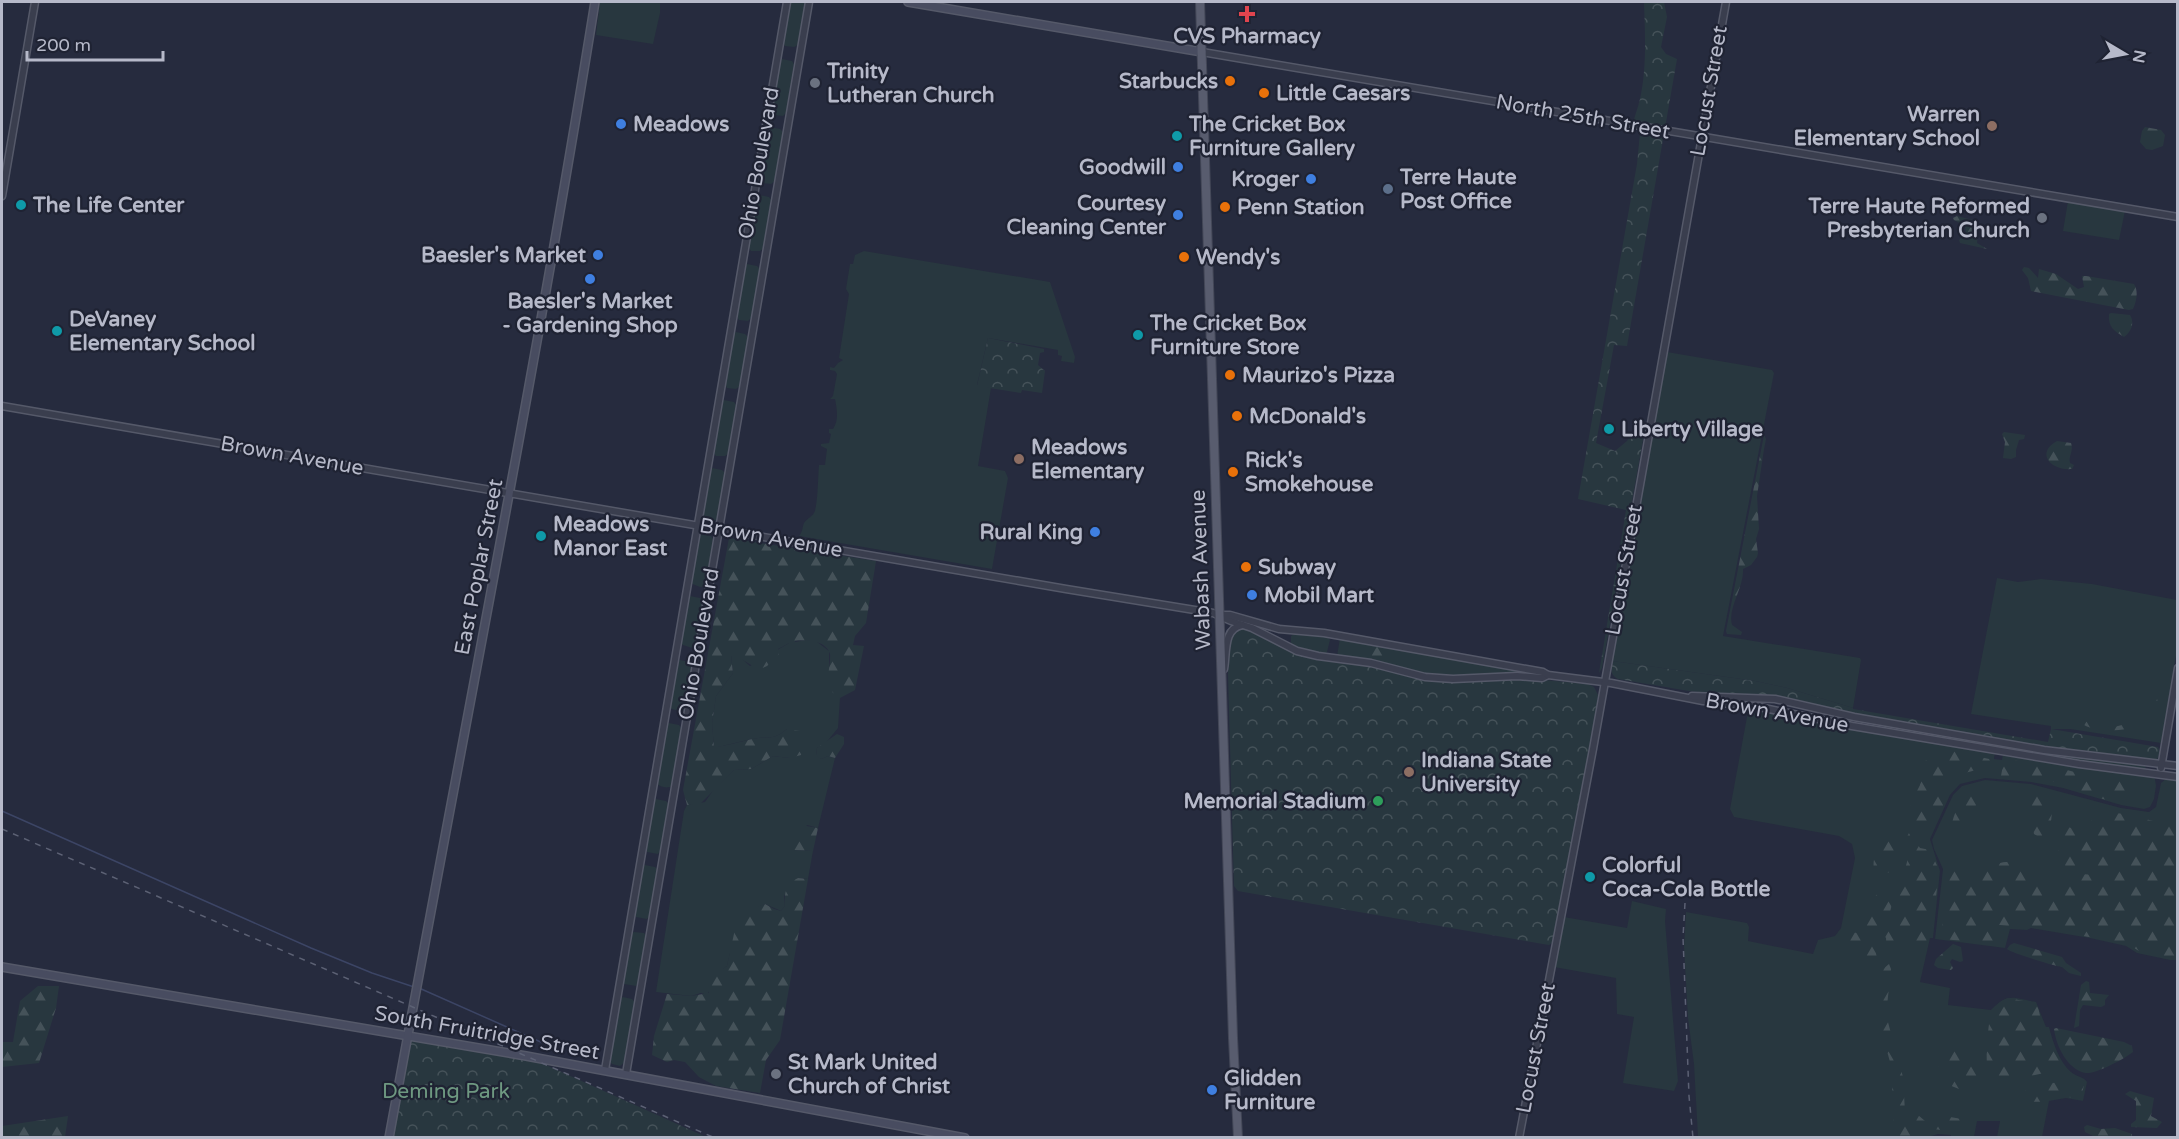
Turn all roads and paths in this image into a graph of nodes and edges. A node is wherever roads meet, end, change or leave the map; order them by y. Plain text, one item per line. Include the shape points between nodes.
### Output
1 (35, 2) edge
2 (596, 2) edge
3 (787, 2) edge
4 (809, 2) edge
5 (908, 2) edge
6 (1200, 2) edge
7 (1726, 2) edge
8 (1202, 52) junction
9 (1701, 138) junction
10 (2, 196) edge
11 (2178, 217) edge
12 (2, 406) edge
13 (510, 494) junction
14 (697, 525) junction
15 (718, 529) junction
16 (1220, 615) junction
17 (1243, 625) junction
18 (2178, 668) edge
19 (1548, 675) junction
20 (1223, 676) junction
21 (1604, 682) junction
22 (1745, 701) junction
23 (1854, 717) junction
24 (1852, 726) junction
25 (1932, 730) junction
26 (1930, 739) junction
27 (2161, 765) junction
28 (2178, 766) edge
29 (2160, 775) junction
30 (2178, 777) edge
31 (2, 967) edge
32 (407, 1036) junction
33 (605, 1070) junction
34 (626, 1074) junction
35 (389, 1137) edge
36 (965, 1137) edge
37 (1238, 1137) edge
38 (1519, 1137) edge

1 - 10 street
2 - 13 main road, East Poplar Street
3 - 14 street, Ohio Boulevard
4 - 15 street, Ohio Boulevard
5 - 8 main road
6 - 8 main road, Wabash Avenue
7 - 9 street, Locust Street
8 - 9 street, North 25th Street
8 - 16 main road, Wabash Avenue
9 - 11 street, North 25th Street
9 - 21 street, Locust Street
12 - 13 street, Brown Avenue
13 - 14 street, Brown Avenue
13 - 32 main road, East Poplar Street
14 - 15 street, Brown Avenue
14 - 33 street, Ohio Boulevard
15 - 16 street, Brown Avenue
15 - 34 street, Ohio Boulevard
16 - 17 street, Brown Avenue
16 - 19 street, Brown Avenue via 1279,629 1334,634
16 - 20 main road, Wabash Avenue
17 - 19 street, Brown Avenue via 1297,651 1425,677
17 - 20 street via 1228,633
18 - 27 street
19 - 21 street, Brown Avenue
20 - 37 main road, Wabash Avenue
21 - 22 street, Brown Avenue via 1703,701
21 - 38 street, Locust Street
22 - 23 street, Brown Avenue via 1785,701
22 - 24 street, Brown Avenue
23 - 24 street
23 - 25 street, Brown Avenue
24 - 26 street, Brown Avenue
25 - 26 street
25 - 27 street, Brown Avenue via 2087,757
26 - 29 street, Brown Avenue
27 - 28 street, Brown Avenue
27 - 29 street
29 - 30 street, Brown Avenue
31 - 32 main road, South Fruitridge Street
32 - 33 main road, South Fruitridge Street
32 - 35 main road, East Poplar Street
33 - 34 main road, South Fruitridge Street
34 - 36 main road, South Fruitridge Street

